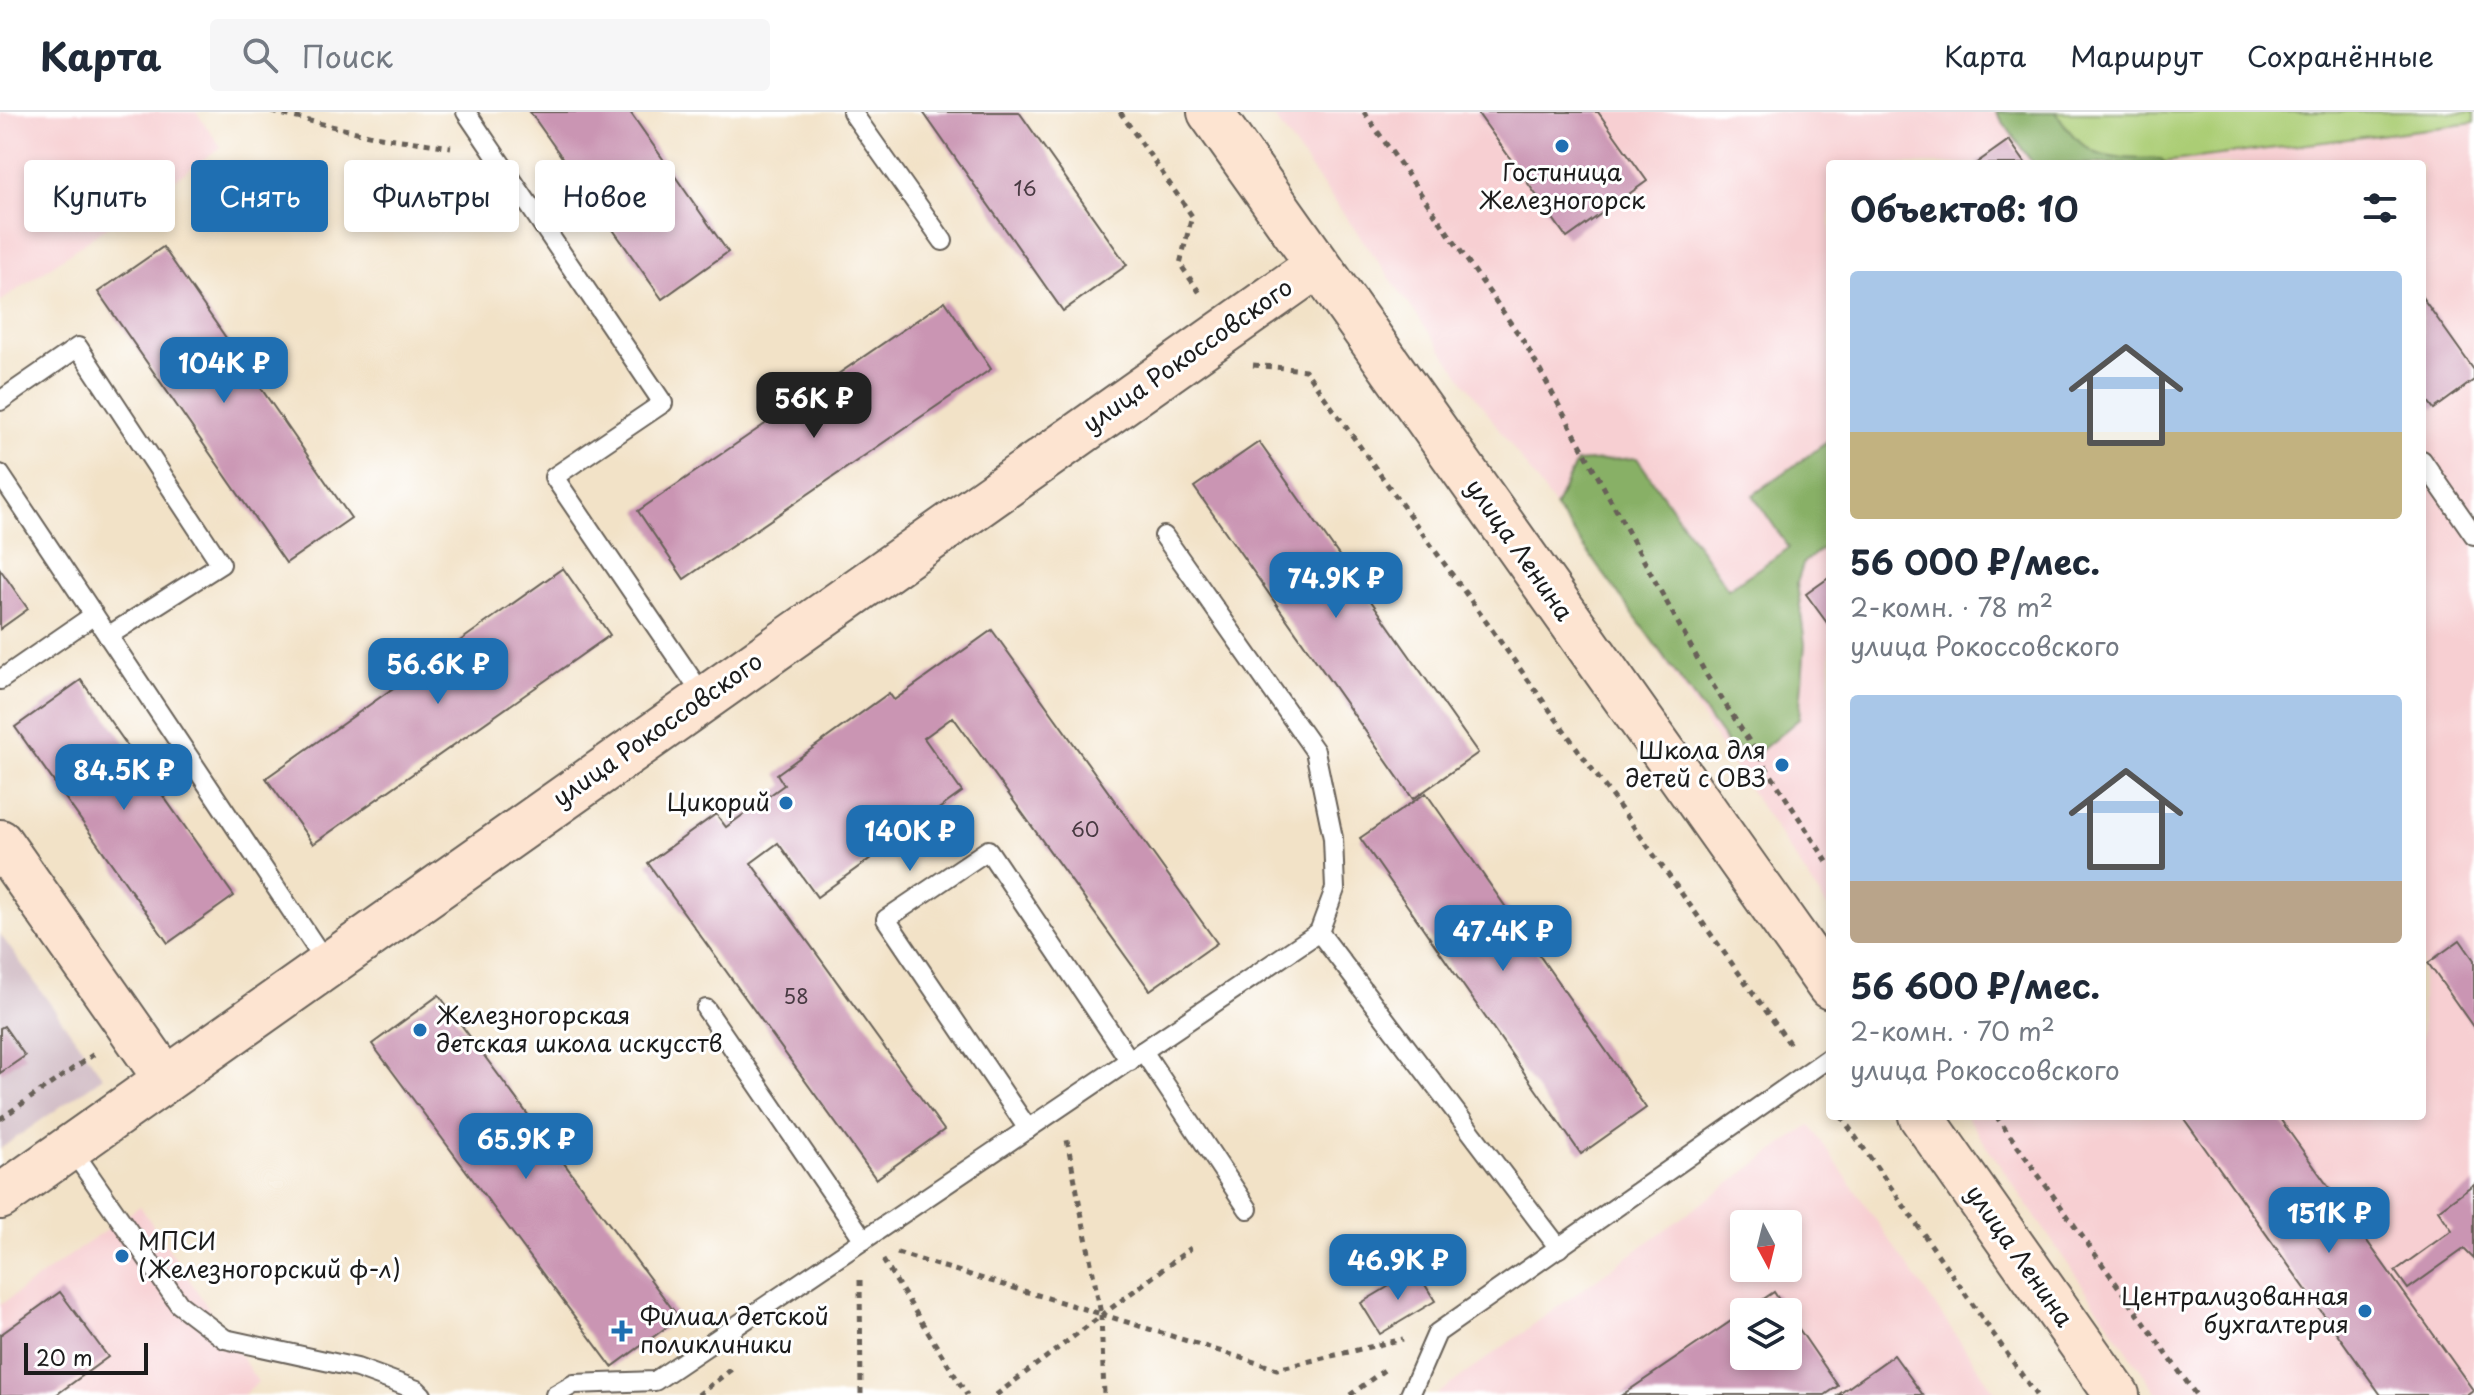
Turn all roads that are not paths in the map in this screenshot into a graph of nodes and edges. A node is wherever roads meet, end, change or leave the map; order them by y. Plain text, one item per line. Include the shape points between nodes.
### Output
1 (466, 112) edge
2 (852, 112) edge
3 (1210, 112) edge
4 (943, 241) dead end
5 (1318, 265) junction
6 (0, 401) edge
7 (2426, 466) edge
8 (0, 474) edge
9 (2474, 535) edge
10 (1164, 536) dead end
11 (94, 615) junction
12 (108, 636) junction
13 (0, 680) edge
14 (704, 697) junction
15 (0, 842) edge
16 (1319, 932) junction
17 (327, 964) junction
18 (1826, 981) edge
19 (706, 1009) dead end
20 (1136, 1056) junction
21 (1826, 1059) edge
22 (166, 1079) junction
23 (1924, 1120) edge
24 (1028, 1129) junction
25 (70, 1147) junction
26 (0, 1197) edge
27 (1248, 1209) dead end
28 (864, 1240) junction
29 (1559, 1248) junction
30 (422, 1395) edge
31 (555, 1395) edge
32 (1410, 1395) edge
33 (2117, 1395) edge

1 - 14 lane via 663,403 554,477
2 - 4 lane
3 - 5 main road, улица Ленина
5 - 14 main road, улица Рокоссовского
5 - 18 main road, улица Ленина
6 - 12 lane via 78,347 221,564
7 - 9 lane
8 - 11 lane
10 - 16 lane via 1315,751 1333,838 1335,889
11 - 12 lane
11 - 13 lane
12 - 17 lane
14 - 17 main road, улица Рокоссовского
15 - 22 main road
16 - 20 lane
16 - 29 lane
17 - 22 main road, улица Рокоссовского
19 - 28 lane
20 - 24 lane
20 - 24 lane via 988,850 899,910 886,919
20 - 27 lane
21 - 29 lane
22 - 25 main road, улица Рокоссовского
23 - 33 main road, улица Ленина
24 - 28 lane
25 - 26 main road, улица Рокоссовского
25 - 30 lane via 179,1304 225,1339 357,1368
28 - 31 lane via 655,1381 574,1384
29 - 32 lane via 1442,1330

